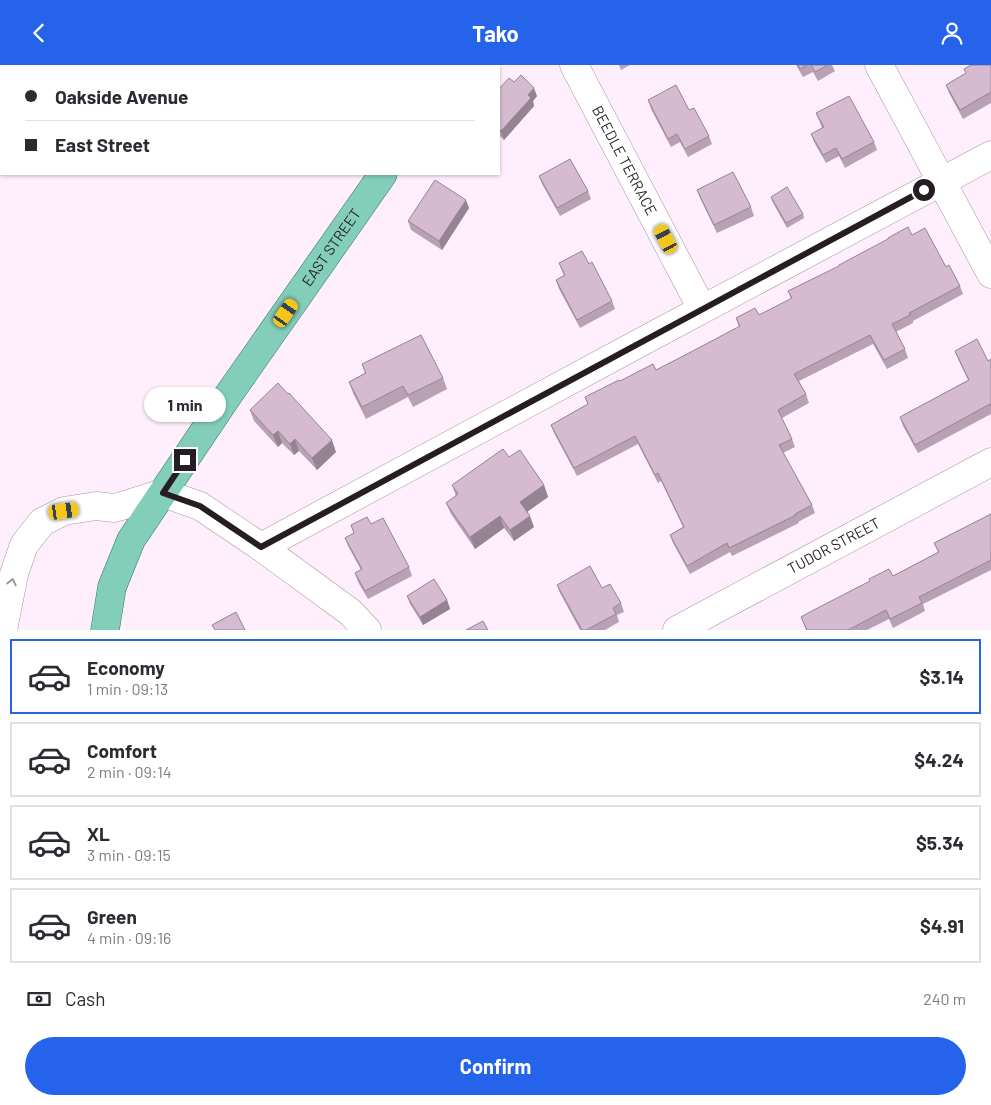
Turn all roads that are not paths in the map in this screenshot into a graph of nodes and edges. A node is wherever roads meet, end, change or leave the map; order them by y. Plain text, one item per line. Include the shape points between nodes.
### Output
1 (574, 65) edge
2 (879, 65) edge
3 (991, 155) edge
4 (382, 175) edge
5 (941, 181) junction
6 (991, 274) edge
7 (702, 309) junction
8 (991, 462) edge
9 (163, 493) junction
10 (261, 547) junction
11 (3, 630) edge
12 (105, 630) edge
13 (367, 630) edge
14 (677, 630) edge

1 - 7 street, BEEDLE TERRACE
2 - 5 street
3 - 5 street
4 - 9 main road, EAST STREET
5 - 6 street
5 - 7 street
7 - 10 street
8 - 14 street, TUDOR STREET
9 - 10 street via 200,506
11 -> 9 street via 14,574 24,545 42,522 64,511 96,506 115,508
9 - 12 main road, EAST STREET via 131,540 112,587
10 - 13 street via 350,612

